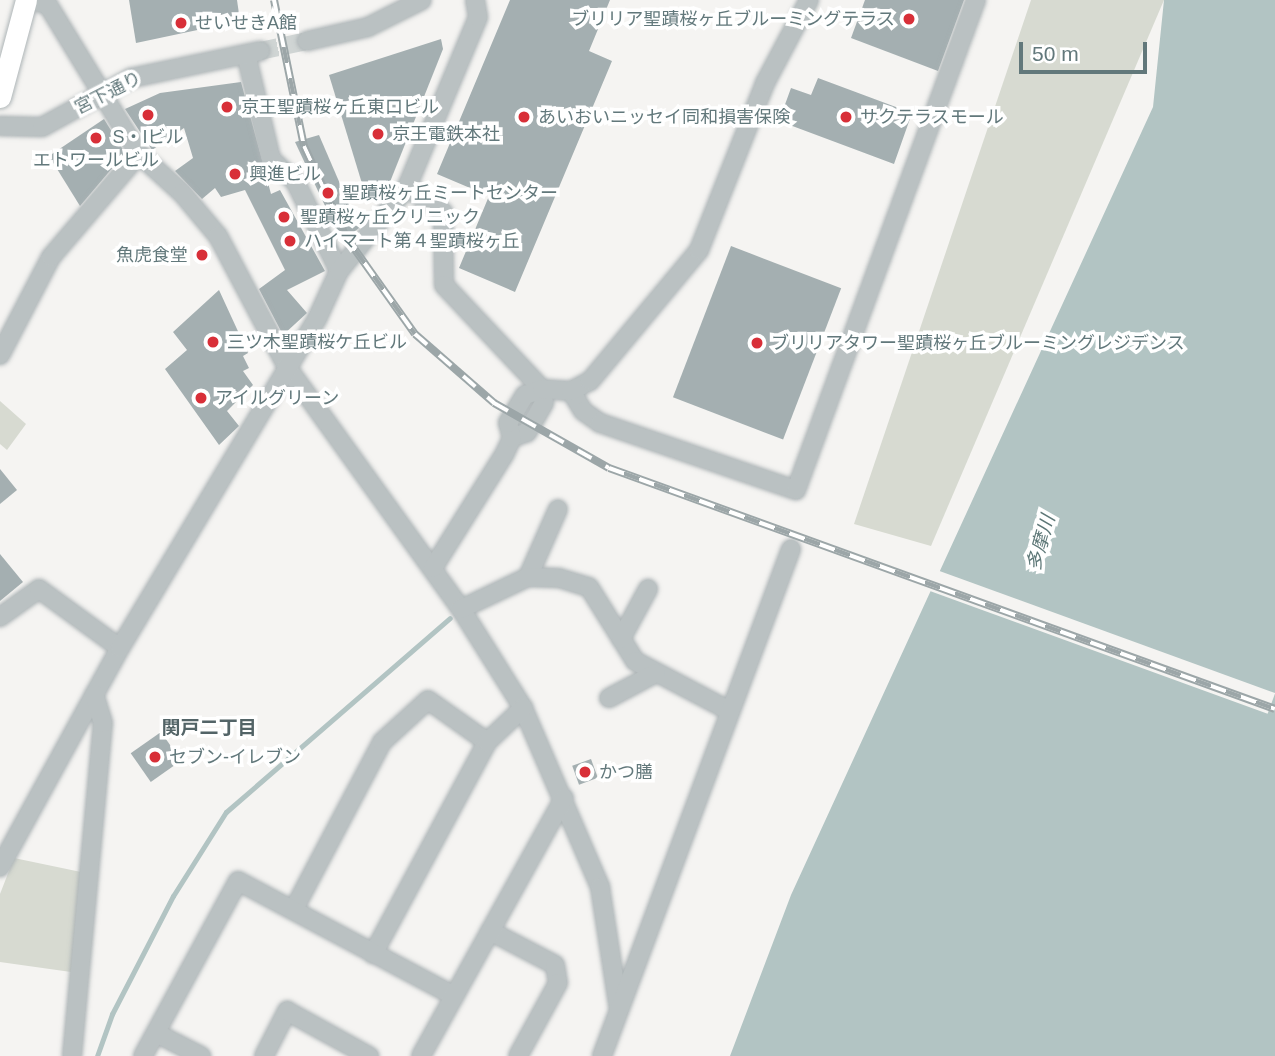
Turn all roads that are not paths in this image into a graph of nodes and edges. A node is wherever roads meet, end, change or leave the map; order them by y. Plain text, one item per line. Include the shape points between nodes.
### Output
1 (26, 0) edge
2 (32, 0) edge
3 (422, 0) edge
4 (475, 0) edge
5 (809, 0) edge
6 (976, 0) edge
7 (307, 41) tunnel mouth
8 (101, 93) junction
9 (0, 97) edge
10 (0, 126) edge
11 (139, 154) junction
12 (407, 187) junction
13 (339, 271) junction
14 (0, 355) edge
15 (287, 367) junction
16 (542, 389) junction
17 (571, 391) junction
18 (558, 509) dead end
19 (791, 549) dead end
20 (433, 568) junction
21 (528, 577) junction
22 (648, 589) dead end
23 (461, 608) junction
24 (0, 617) edge
25 (621, 639) junction
26 (120, 648) junction
27 (656, 673) junction
28 (94, 694) junction
29 (609, 698) dead end
30 (523, 708) junction
31 (729, 710) junction
32 (487, 742) junction
33 (564, 798) junction
34 (2, 857) edge
35 (293, 909) junction
36 (490, 931) junction
37 (373, 954) junction
38 (454, 996) junction
39 (619, 1010) junction
40 (156, 1033) junction
41 (72, 1056) edge
42 (144, 1056) edge
43 (201, 1056) edge
44 (264, 1056) edge
45 (369, 1056) edge
46 (421, 1056) edge
47 (518, 1056) edge
48 (602, 1056) edge

1 - 9 main road
2 - 8 street via 48,5
3 - 7 street via 368,27
4 - 12 street via 478,17
5 - 17 street via 765,83 699,250 610,360
6 - 17 street via 796,490 600,423 583,411
8 - 10 street, 宮下通り via 42,127
8 - 11 street
8 - 13 street, 宮下通り via 156,69 253,52 271,159 295,181
11 - 14 street via 51,257
11 - 15 street via 182,193 218,236
12 - 13 street
12 - 16 street via 443,212 444,285
13 - 15 street
15 - 20 street
15 - 26 street
16 - 17 street
16 - 20 street via 525,396 508,423 512,438
18 - 21 street
19 - 31 street
20 - 23 street
21 - 23 street
21 - 25 street via 559,578 589,587
22 - 25 street
23 - 30 street
24 - 26 street via 39,589
25 - 27 street via 635,661
26 - 28 street
27 - 29 street
27 - 31 street
28 - 34 street
28 - 41 street via 103,723
30 - 32 street
30 - 33 street
31 - 39 street
32 - 35 street via 428,700 383,742
32 - 37 street
33 - 36 street
33 - 39 street via 600,887
35 - 37 street
35 - 40 street via 238,881
36 - 38 street
36 - 47 street via 555,965 558,983
37 - 38 street
38 - 46 street
39 - 48 street
40 - 42 street
40 - 43 street
44 - 45 street via 287,1012

